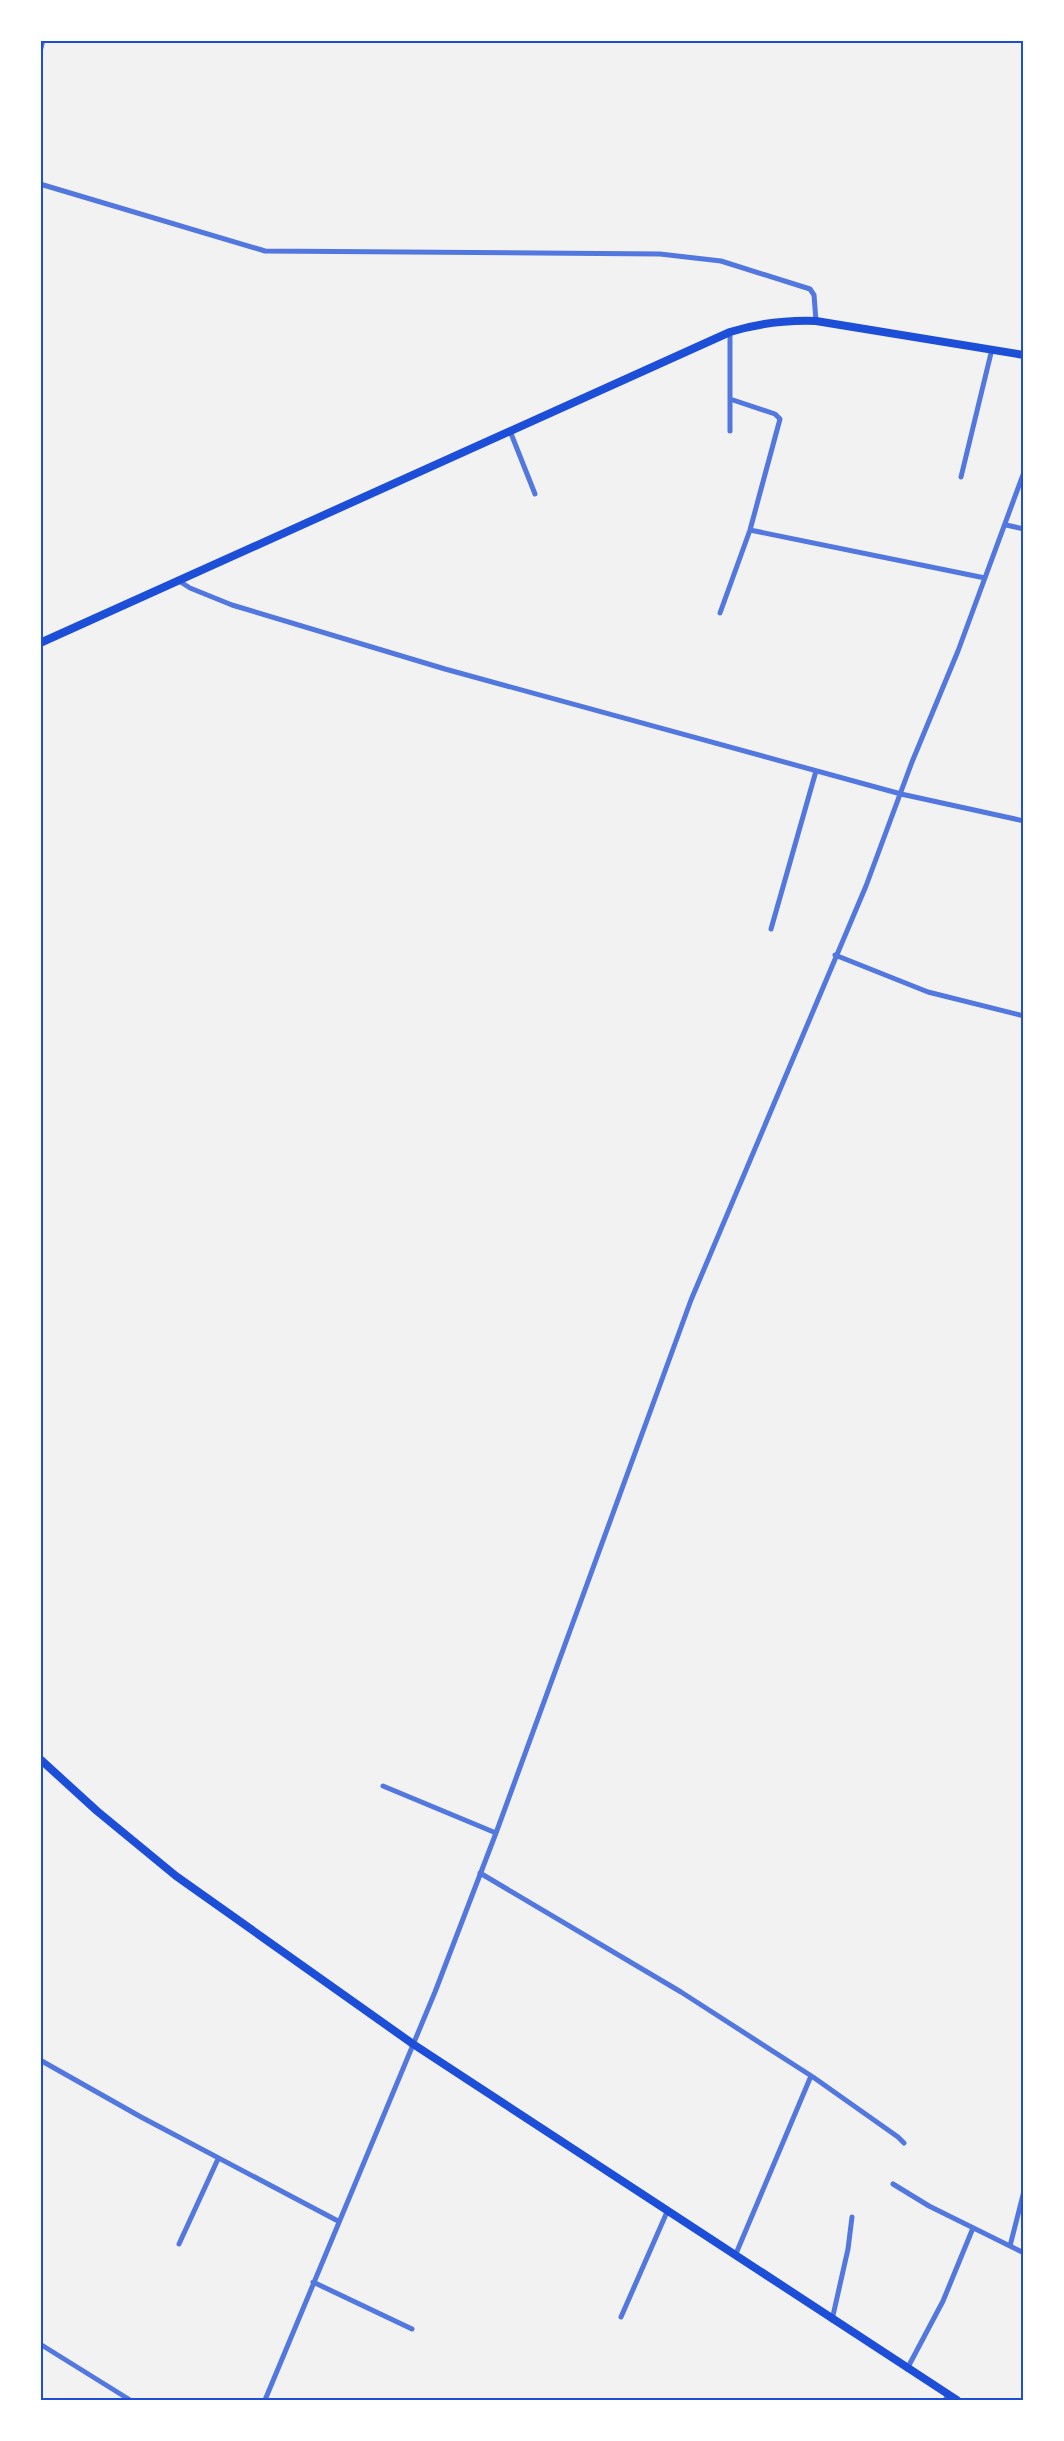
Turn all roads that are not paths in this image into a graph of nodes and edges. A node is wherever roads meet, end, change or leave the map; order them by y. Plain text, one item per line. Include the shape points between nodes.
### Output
1 (43, 40) edge
2 (40, 52) edge
3 (40, 184) edge
4 (816, 321) junction
5 (730, 332) junction
6 (992, 349) junction
7 (1023, 355) edge
8 (730, 399) junction
9 (510, 431) junction
10 (730, 431) dead end
11 (1023, 472) edge
12 (961, 477) dead end
13 (536, 494) dead end
14 (1006, 525) junction
15 (1023, 529) edge
16 (750, 530) junction
17 (985, 578) junction
18 (179, 581) junction
19 (720, 614) dead end
20 (40, 643) edge
21 (816, 771) junction
22 (901, 794) junction
23 (1023, 821) edge
24 (771, 929) dead end
25 (835, 955) junction
26 (1023, 1016) edge
27 (40, 1759) edge
28 (383, 1786) dead end
29 (496, 1833) junction
30 (480, 1873) junction
31 (413, 2044) junction
32 (40, 2060) edge
33 (811, 2076) junction
34 (904, 2143) dead end
35 (218, 2158) junction
36 (893, 2184) dead end
37 (1023, 2191) edge
38 (667, 2212) junction
39 (852, 2217) dead end
40 (338, 2221) junction
41 (973, 2228) junction
42 (179, 2244) dead end
43 (1010, 2246) junction
44 (1023, 2253) edge
45 (735, 2256) junction
46 (313, 2282) junction
47 (621, 2317) dead end
48 (832, 2320) junction
49 (412, 2329) dead end
50 (40, 2344) edge
51 (907, 2369) junction
52 (946, 2398) edge
53 (130, 2400) edge
54 (265, 2400) edge
55 (957, 2400) edge

1 - 2 street
3 - 4 street via 265,251 660,254 721,261 810,289
4 - 5 main road via 758,323
4 - 6 main road
5 - 8 street
5 - 9 main road
6 - 7 main road
6 - 12 street
8 - 10 street
8 - 16 street via 780,419
9 - 13 street
9 - 18 main road
11 - 14 street
14 - 15 street
14 - 17 street
16 - 17 street
16 - 19 street
17 - 22 street
18 - 20 main road
18 - 21 street via 232,605 434,666
21 - 22 street
21 - 24 street
22 - 23 street
22 - 25 street
25 - 26 street via 928,992
25 - 29 street via 691,1300
27 - 31 main road via 176,1876
28 - 29 street
29 - 30 street
30 - 31 street
30 - 33 street via 681,1992
31 - 38 main road
31 - 40 street
32 - 35 street
33 - 34 street
33 - 45 street
35 - 40 street
35 - 42 street
36 - 41 street
37 - 43 street
38 - 45 main road
38 - 47 street
39 - 48 street
40 - 46 street
41 - 43 street
41 - 51 street via 943,2301
43 - 44 street
45 - 48 main road
46 - 49 street
46 - 54 street
48 - 51 main road
50 - 53 street
51 - 52 main road
52 - 55 main road

